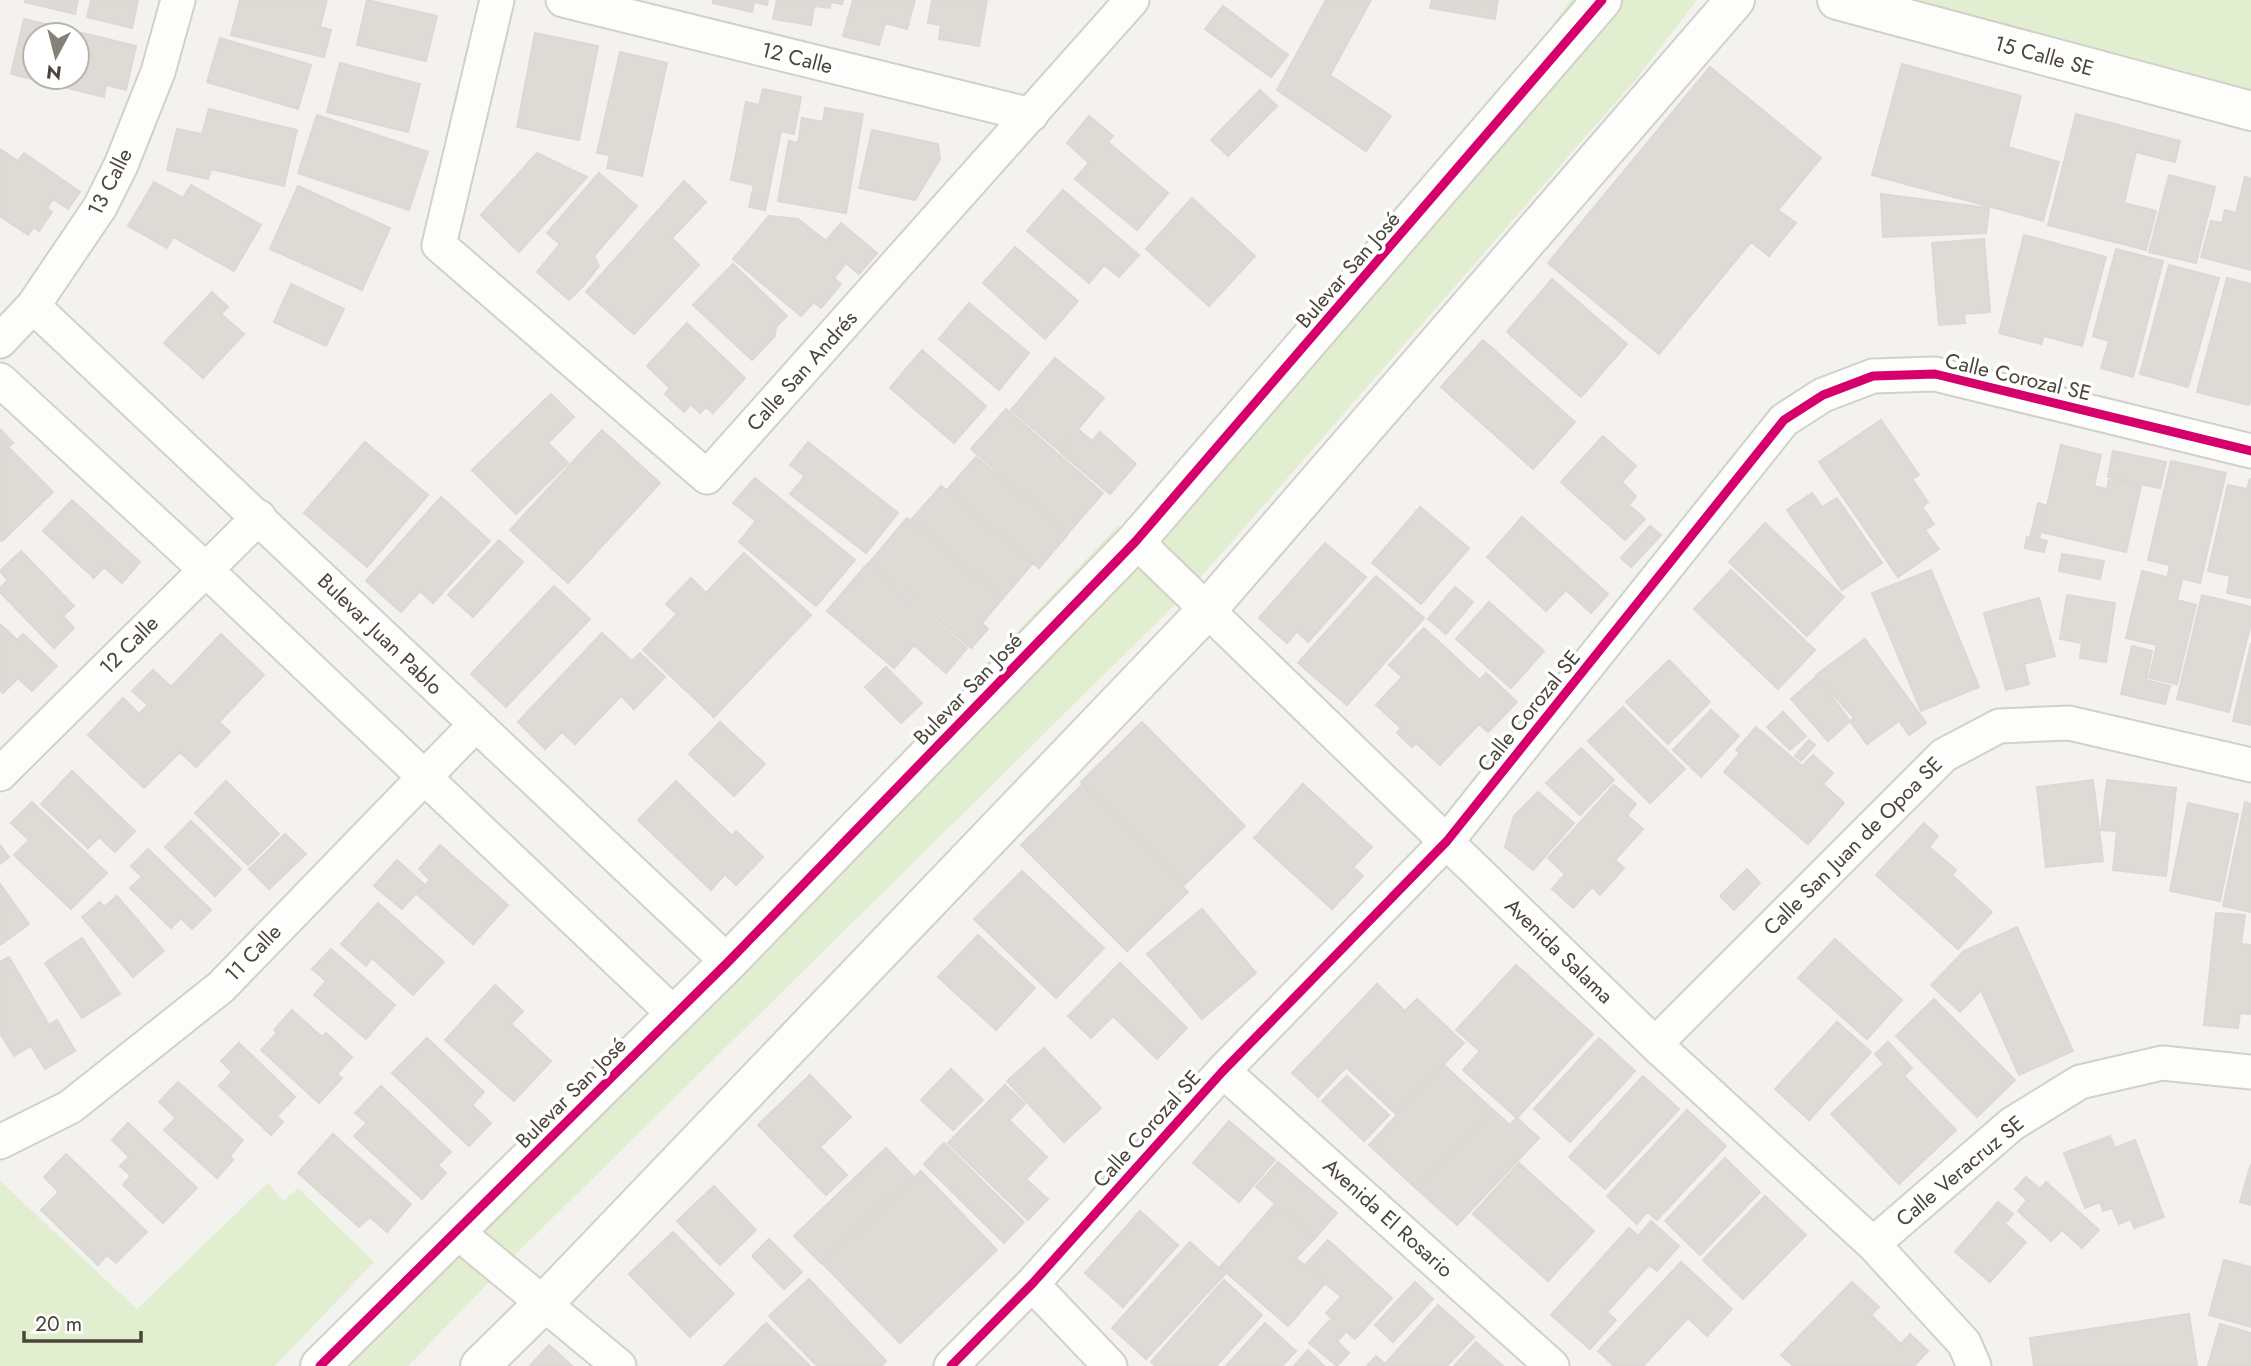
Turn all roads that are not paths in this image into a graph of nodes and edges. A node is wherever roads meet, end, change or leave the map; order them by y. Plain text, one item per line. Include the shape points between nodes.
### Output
1 (178, 0) edge
2 (497, 0) edge
3 (563, 0) edge
4 (1132, 0) edge
5 (1602, 0) edge
6 (1735, 0) edge
7 (1836, 0) edge
8 (2251, 111) edge
9 (1031, 115) junction
10 (33, 306) junction
11 (0, 341) edge
12 (0, 380) edge
13 (2251, 451) edge
14 (260, 517) junction
15 (1136, 541) junction
16 (205, 569) junction
17 (1206, 611) junction
18 (475, 725) junction
19 (2251, 765) edge
20 (0, 774) edge
21 (424, 777) junction
22 (1447, 841) junction
23 (728, 962) junction
24 (674, 1014) junction
25 (1655, 1044) junction
26 (1223, 1071) junction
27 (2251, 1072) edge
28 (0, 1142) edge
29 (456, 1231) junction
30 (1873, 1244) junction
31 (1032, 1284) junction
32 (544, 1303) junction
33 (320, 1366) edge
34 (480, 1366) edge
35 (619, 1366) edge
36 (951, 1366) edge
37 (1111, 1366) edge
38 (1552, 1366) edge
39 (1974, 1366) edge

1 - 10 street, 13 Calle via 158,72 121,165 100,207
2 - 9 street, Calle San Andrés via 439,245 707,477
3 - 9 street, 12 Calle
4 - 9 street, Calle San Andrés
5 - 15 street, Bulevar San José
6 - 17 street
7 - 8 street, 15 Calle SE
10 - 11 street, 13 Calle
10 - 14 street, Bulevar Juan Pablo
12 - 16 street
13 - 22 street, Calle Corozal SE via 1935,374 1873,376 1824,394 1784,420
14 - 16 street, 12 Calle
14 - 18 street, Bulevar Juan Pablo
15 - 17 street, Avenida Salama
15 - 23 street, Bulevar San José
16 - 20 street, 12 Calle
16 - 21 street
17 - 22 street, Avenida Salama
17 - 32 street
18 - 21 street, 11 Calle
18 - 23 street, Bulevar Juan Pablo
19 - 25 street, Calle San Juan de Opoa SE via 2068,723 1999,726 1944,755
21 - 24 street
21 - 28 street, 11 Calle via 221,987 70,1107
22 - 25 street, Avenida Salama
22 - 26 street, Calle Corozal SE
23 - 24 street, Bulevar San José
24 - 29 street, Bulevar San José
25 - 30 street, Avenida Salama
26 - 31 street, Calle Corozal SE
26 - 38 street, Avenida El Rosario
27 - 30 street, Calle Veracruz SE via 2162,1063 2080,1082 2012,1124
29 - 32 street
29 - 33 street, Bulevar San José
30 - 39 street, Avenida Salama via 1964,1343
31 - 36 street, Calle Corozal SE
31 - 37 street
32 - 34 street
32 - 35 street

